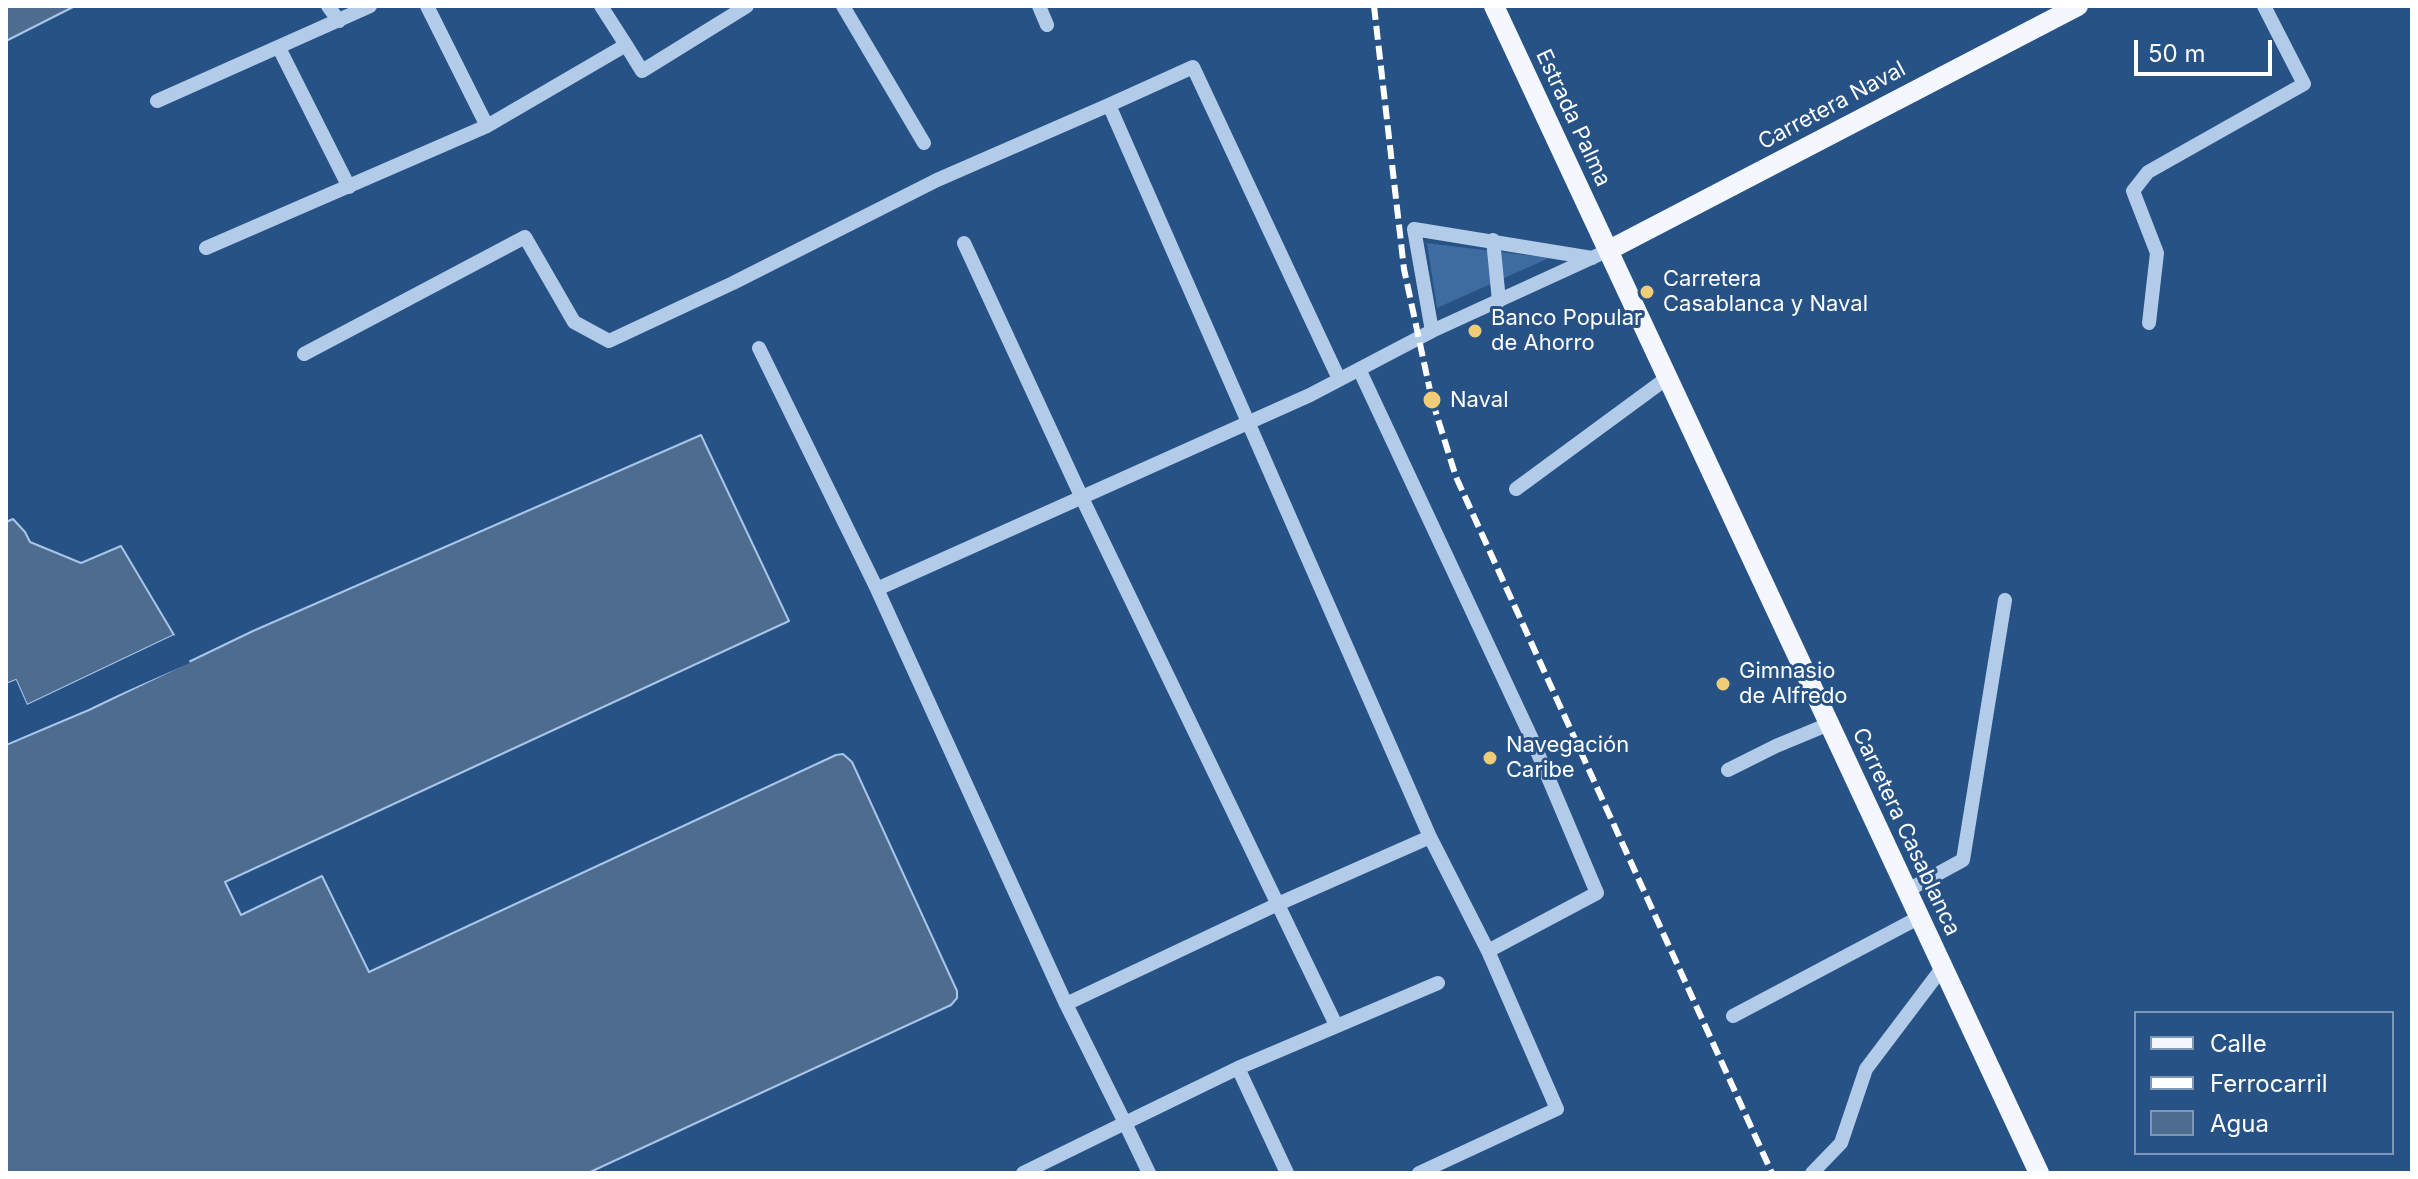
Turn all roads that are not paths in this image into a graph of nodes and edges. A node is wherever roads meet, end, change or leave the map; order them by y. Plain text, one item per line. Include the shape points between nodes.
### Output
1 (328, 6) edge
2 (370, 6) edge
3 (427, 6) edge
4 (601, 6) edge
5 (747, 6) edge
6 (843, 6) edge
7 (1039, 6) edge
8 (1494, 6) edge
9 (2078, 6) edge
10 (2264, 6) edge
11 (339, 21) junction
12 (1047, 25) dead end
13 (626, 45) junction
14 (279, 48) junction
15 (157, 101) dead end
16 (1109, 105) junction
17 (487, 126) junction
18 (924, 143) dead end
19 (349, 187) junction
20 (1493, 240) junction
21 (964, 243) dead end
22 (206, 248) dead end
23 (1601, 254) junction
24 (1499, 301) junction
25 (2149, 323) dead end
26 (1432, 331) junction
27 (759, 348) dead end
28 (304, 354) dead end
29 (1359, 369) junction
30 (1667, 378) junction
31 (1339, 379) junction
32 (1248, 422) junction
33 (1516, 489) dead end
34 (1082, 498) junction
35 (877, 589) junction
36 (2005, 600) dead end
37 (1829, 724) junction
38 (1728, 770) dead end
39 (1430, 837) junction
40 (1908, 890) junction
41 (1278, 904) junction
42 (1920, 917) junction
43 (1488, 951) junction
44 (1943, 967) junction
45 (1438, 983) dead end
46 (1066, 1004) junction
47 (1733, 1016) dead end
48 (1336, 1025) junction
49 (1238, 1068) junction
50 (1125, 1123) junction
51 (1053, 1159) junction
52 (1023, 1173) edge
53 (1059, 1173) edge
54 (1149, 1173) edge
55 (1287, 1173) edge
56 (1419, 1173) edge
57 (1812, 1173) edge
58 (2039, 1173) edge

1 - 11 street
2 - 11 street
3 - 17 street
4 - 13 street
5 - 13 street via 642,71
6 - 18 street
7 - 12 street
8 - 23 main road, Estrada Palma
9 - 23 main road, Carretera Naval
10 - 25 street via 2304,84 2148,172 2133,191 2157,253
11 - 14 street
13 - 17 street
14 - 15 street
14 - 19 street
16 - 28 street via 937,180 609,341 574,322 525,237
16 - 31 street via 1193,67
16 - 32 street
17 - 19 street
19 - 22 street
20 - 23 street
20 - 24 street
20 - 26 street via 1414,229
21 - 34 street
23 - 24 street
23 - 30 main road, Carretera Casablanca
24 - 26 street
26 - 29 street
27 - 35 street
29 - 31 street
29 - 43 street via 1531,737 1597,893
30 - 33 street
30 - 37 main road, Carretera Casablanca
31 - 32 street
32 - 34 street
32 - 39 street
34 - 35 street
34 - 41 street
35 - 46 street
36 - 40 street via 1963,860
37 - 38 street
37 - 40 main road, Carretera Casablanca
39 - 41 street
39 - 43 street
40 - 42 main road, Carretera Casablanca
41 - 46 street
41 - 48 street
42 - 44 main road, Carretera Casablanca
42 - 47 street
43 - 56 street via 1557,1109
44 - 57 street via 1866,1069 1841,1143
44 - 58 main road, Carretera Casablanca
45 - 48 street
46 - 50 street
48 - 49 street
49 - 50 street
49 - 55 street
50 - 51 street
50 - 54 street
51 - 52 street
51 - 53 street

